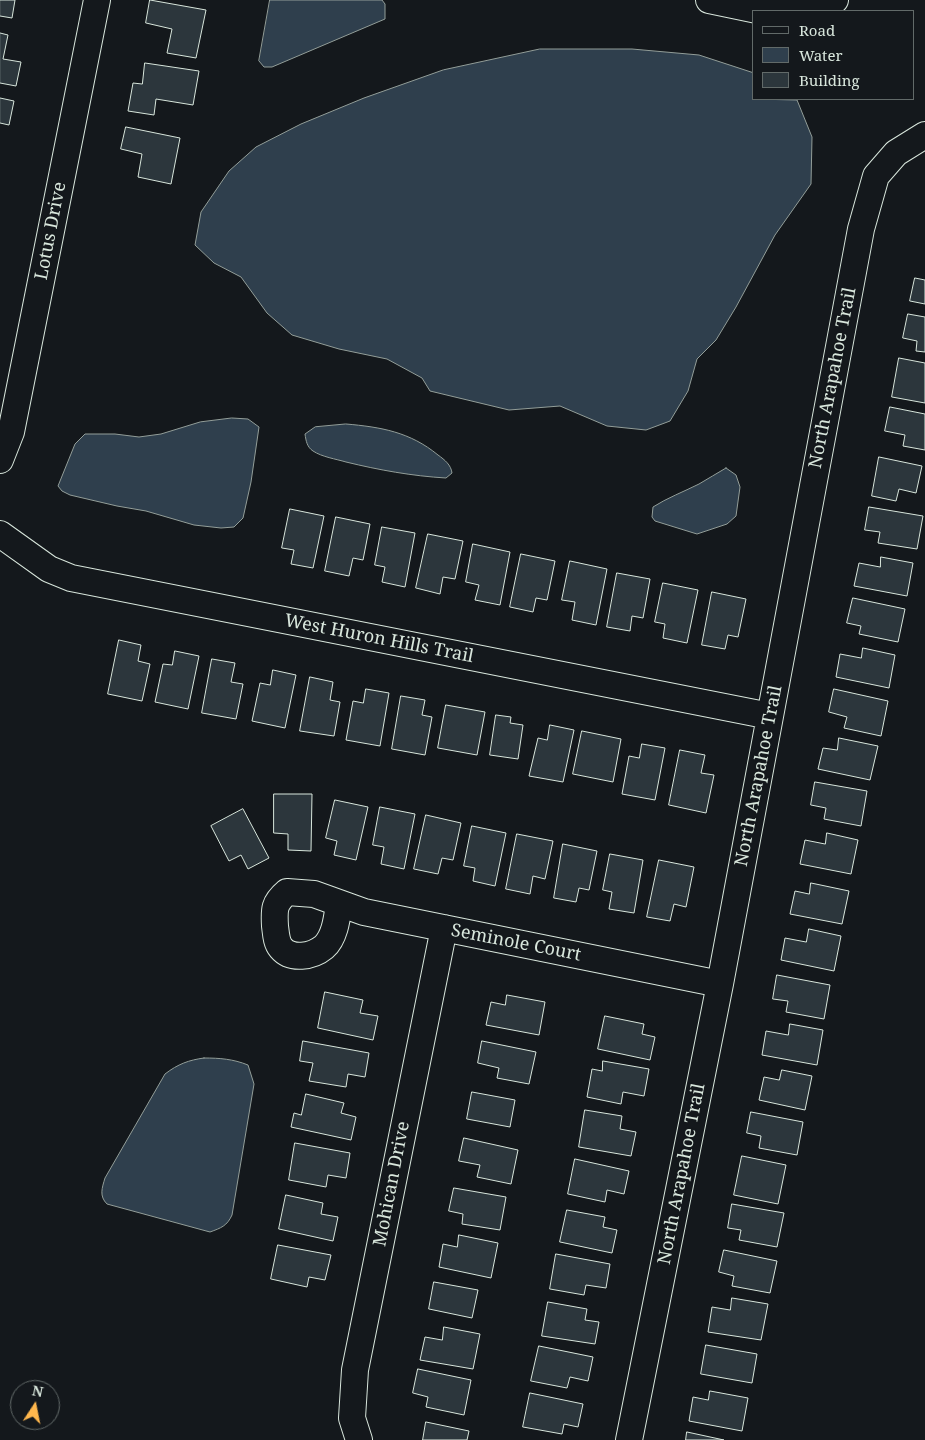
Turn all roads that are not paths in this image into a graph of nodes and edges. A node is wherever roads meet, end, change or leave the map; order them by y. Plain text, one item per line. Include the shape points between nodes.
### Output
1 (96, 0) edge
2 (709, 0) edge
3 (835, 0) edge
4 (757, 10) edge
5 (798, 10) edge
6 (925, 135) edge
7 (0, 460) edge
8 (0, 534) edge
9 (770, 716) junction
10 (339, 904) junction
11 (444, 928) junction
12 (720, 984) junction
13 (359, 1440) edge
14 (629, 1440) edge

1 - 7 street, Lotus Drive via 11,432
2 - 4 street
3 - 5 street
6 - 9 street, North Arapahoe Trail via 896,153 876,176 860,229
8 - 9 street, West Huron Hills Trail via 49,569 71,578
9 - 12 street, North Arapahoe Trail
10 - 10 street, Seminole Court via 314,894 287,892 279,899 274,911 280,948 292,956 310,955 324,947 337,920
10 - 11 street, Seminole Court
11 - 12 street, Seminole Court
11 - 13 street, Mohican Drive via 355,1370 352,1418
12 - 14 street, North Arapahoe Trail

